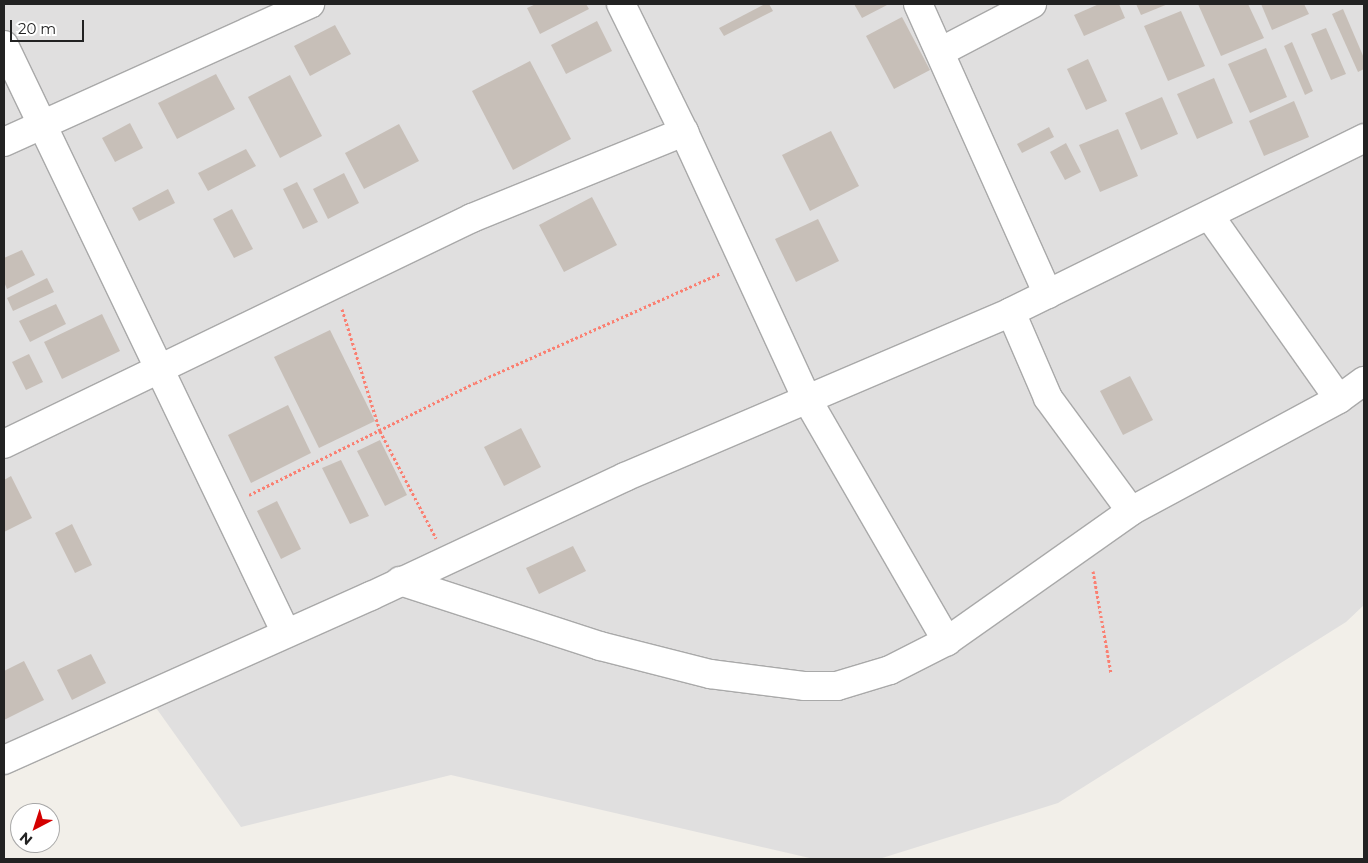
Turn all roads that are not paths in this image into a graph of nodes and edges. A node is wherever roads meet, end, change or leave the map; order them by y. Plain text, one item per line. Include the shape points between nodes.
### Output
1 (310, 4) edge
2 (621, 4) edge
3 (918, 4) edge
4 (1032, 4) edge
5 (4, 45) edge
6 (940, 52) junction
7 (42, 125) junction
8 (684, 132) junction
9 (1364, 138) edge
10 (4, 142) edge
11 (1209, 215) junction
12 (1048, 294) junction
13 (1011, 312) junction
14 (160, 368) junction
15 (1364, 381) edge
16 (807, 399) junction
17 (1339, 400) junction
18 (4, 444) edge
19 (1131, 511) junction
20 (400, 581) junction
21 (285, 631) junction
22 (947, 641) junction
23 (4, 760) edge

1 - 7 street
2 - 8 street
3 - 6 street
4 - 6 street
5 - 7 street
6 - 12 street
7 - 10 street
7 - 14 street
8 - 14 street via 472,218
8 - 16 street
9 - 11 street
11 - 12 street
11 - 17 street
12 - 13 street
13 - 16 street
13 - 19 street via 1048,398
14 - 18 street
14 - 21 street
15 - 17 street
16 - 20 street via 625,477
16 - 22 street
17 - 19 street
19 - 22 street
20 - 21 street
20 - 22 street via 600,646 710,674 805,686 837,686 890,670
21 - 23 street

